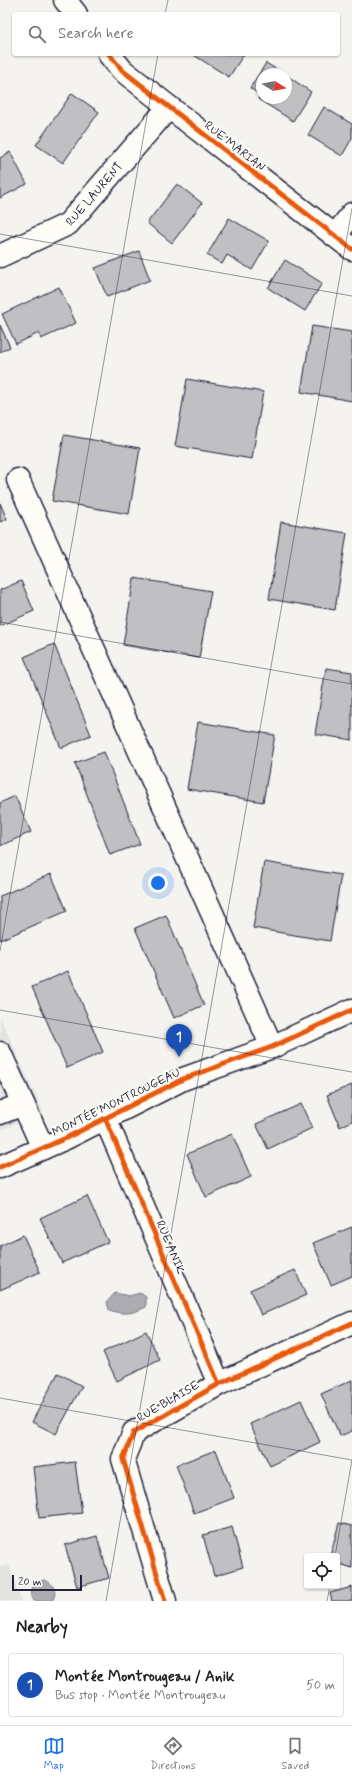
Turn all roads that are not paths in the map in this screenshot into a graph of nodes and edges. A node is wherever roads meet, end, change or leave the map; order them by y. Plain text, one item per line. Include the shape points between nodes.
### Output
1 (65, 0) edge
2 (74, 12) edge
3 (111, 56) edge
4 (169, 107) junction
5 (352, 214) edge
6 (335, 236) junction
7 (352, 249) edge
8 (0, 256) edge
9 (18, 480) dead end
10 (352, 1010) edge
11 (272, 1047) junction
12 (0, 1055) edge
13 (23, 1104) junction
14 (0, 1113) edge
15 (105, 1118) junction
16 (43, 1148) junction
17 (0, 1167) edge
18 (352, 1323) edge
19 (219, 1384) junction
20 (165, 1601) edge

1 - 2 street
3 - 4 street, RUE MARIAN via 122,70
4 - 6 street, RUE MARIAN
4 - 8 street, RUE LAURENT via 68,224
5 - 6 street
6 - 7 street, RUE MARIAN
9 - 11 street
10 - 11 street, MONTÉE MONTROUGEAU
11 - 15 street, MONTÉE MONTROUGEAU via 183,1080
12 - 13 street
13 - 14 street
13 - 16 street
15 - 16 street, MONTÉE MONTROUGEAU
15 - 19 street, RUE ANIK
16 - 17 street, MONTÉE MONTROUGEAU
18 - 19 street, RUE BLAISE
19 - 20 street, RUE BLAISE via 134,1432 123,1459

